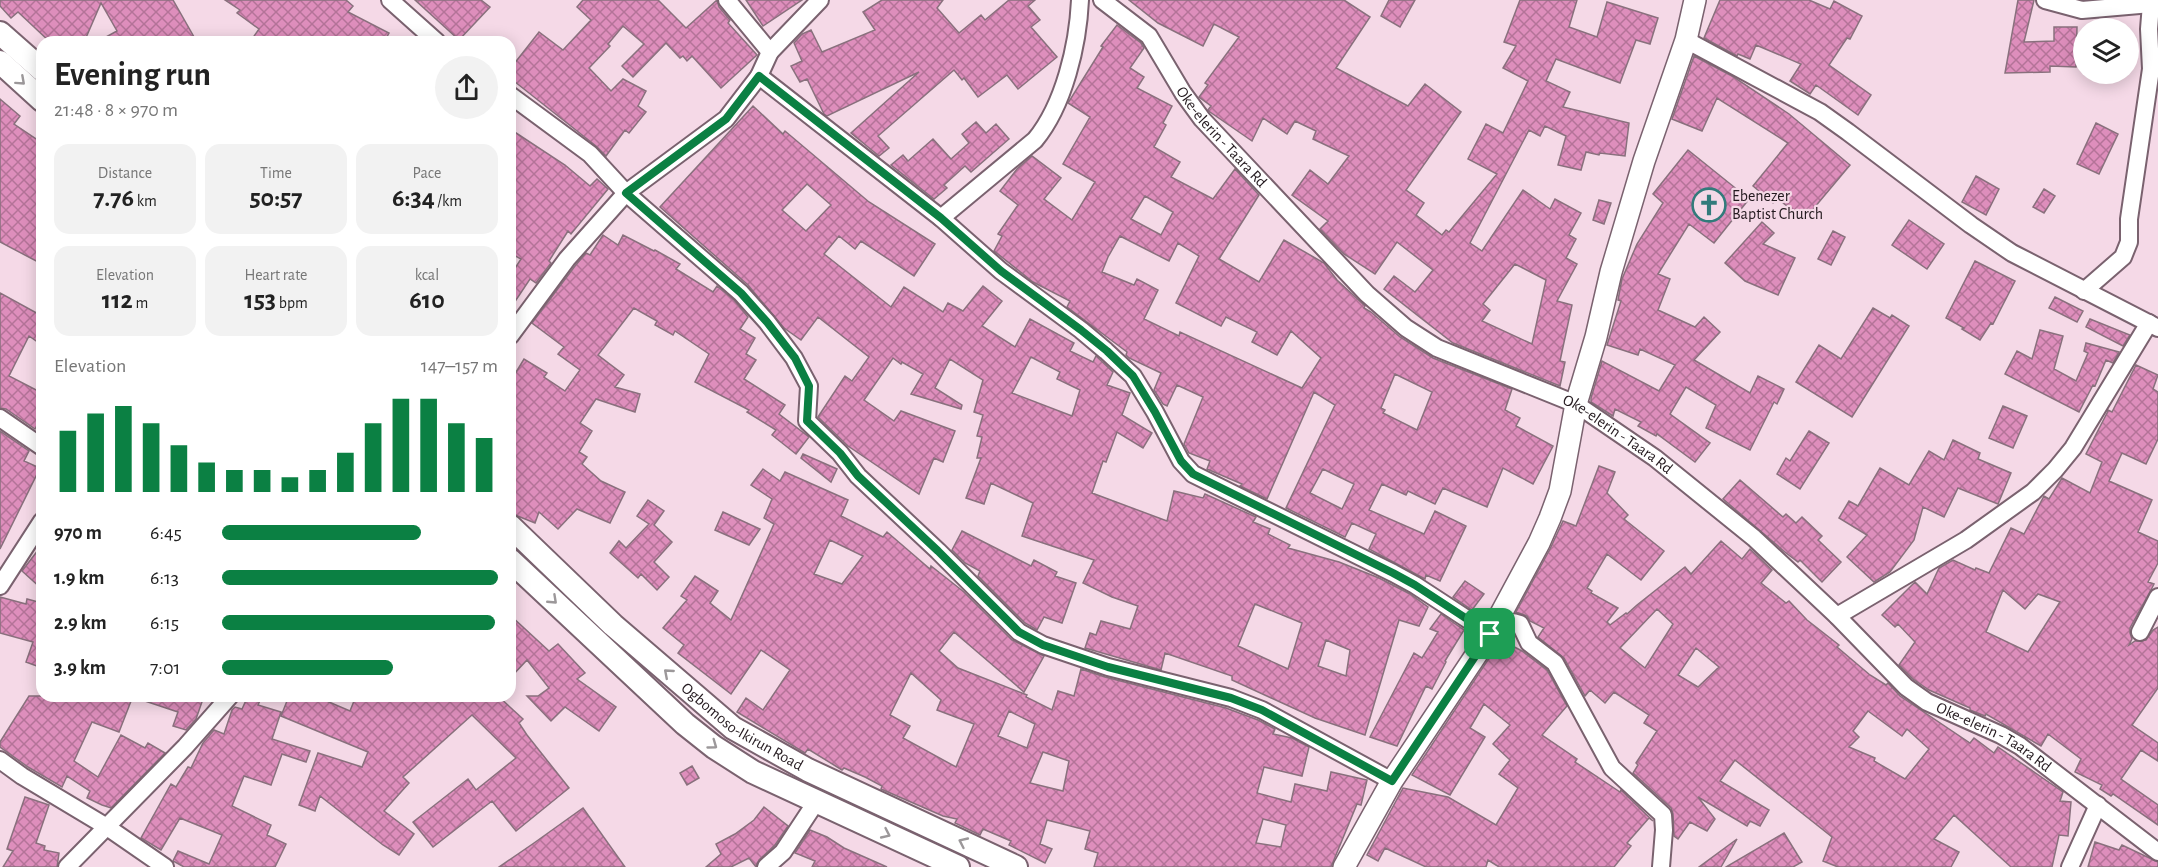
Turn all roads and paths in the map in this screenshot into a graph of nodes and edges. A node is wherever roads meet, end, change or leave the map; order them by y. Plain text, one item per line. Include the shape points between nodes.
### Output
1 (390, 0) edge
2 (727, 0) edge
3 (820, 0) edge
4 (1080, 0) edge
5 (1102, 0) edge
6 (1695, 0) edge
7 (2045, 0) edge
8 (2152, 2) edge
9 (0, 33) edge
10 (430, 36) edge
11 (1686, 40) junction
12 (770, 52) junction
13 (0, 62) edge
14 (36, 65) edge
15 (759, 76) junction
16 (36, 95) edge
17 (516, 99) edge
18 (626, 193) junction
19 (941, 218) junction
20 (2084, 291) junction
21 (2153, 326) edge
22 (516, 328) edge
23 (1576, 404) junction
24 (0, 418) edge
25 (36, 443) edge
26 (36, 530) edge
27 (516, 532) edge
28 (516, 566) edge
29 (0, 586) edge
30 (2158, 597) edge
31 (1837, 616) junction
32 (2140, 632) dead end
33 (1490, 634) junction
34 (225, 702) edge
35 (0, 760) edge
36 (1392, 781) junction
37 (816, 802) junction
38 (2098, 805) junction
39 (107, 827) junction
40 (2157, 848) edge
41 (140, 850) junction
42 (67, 867) edge
43 (137, 867) edge
44 (165, 867) edge
45 (766, 867) edge
46 (958, 867) edge
47 (1016, 867) edge
48 (1344, 867) edge
49 (1661, 867) edge
50 (2070, 867) edge

1 - 10 street
2 - 12 street
3 - 12 street
4 - 19 street via 1060,98 1045,127 1035,140
5 - 23 street, Oke-elerin - Taara Rd via 1149,36 1202,119 1367,294 1437,348
6 - 11 street
7 - 8 street via 2082,10
8 - 20 street via 2151,69 2129,242 2123,257
9 - 14 main road
11 - 20 street via 1820,112 2012,253
11 - 23 street via 1626,217
12 - 15 street
13 -> 16 main road
15 - 18 street via 726,119
15 - 19 street
17 - 18 street via 590,154
18 - 22 street via 567,259
18 - 36 street via 741,293 767,322 795,358 809,386 807,421 858,476 1019,632 1043,645 1108,667 1231,698 1262,710
19 - 33 street via 1133,376 1181,461 1193,474 1393,573
20 - 21 street
21 - 31 street via 2073,448 2033,492 1966,540
23 - 31 street, Oke-elerin - Taara Rd via 1655,458 1754,538
23 - 33 street via 1560,491 1550,518
24 - 25 street
26 - 29 street
47 -> 27 main road, Ogbomoso-Ikirun Road via 808,770 733,728 613,625
28 -> 37 main road, Ogbomoso-Ikirun Road via 714,747 753,772
30 - 32 street
31 - 38 street, Oke-elerin - Taara Rd via 1906,687 1927,702 2020,746
33 - 36 street
33 - 49 street via 1501,624 1520,624 1529,643 1555,663 1612,768 1662,815
34 - 39 street
35 - 39 street
36 - 48 street
37 - 45 street via 783,852
37 -> 46 main road, Ogbomoso-Ikirun Road
38 - 40 street, Oke-elerin - Taara Rd
38 - 50 street
39 - 41 street
39 - 42 street
41 - 43 street
41 - 44 street

